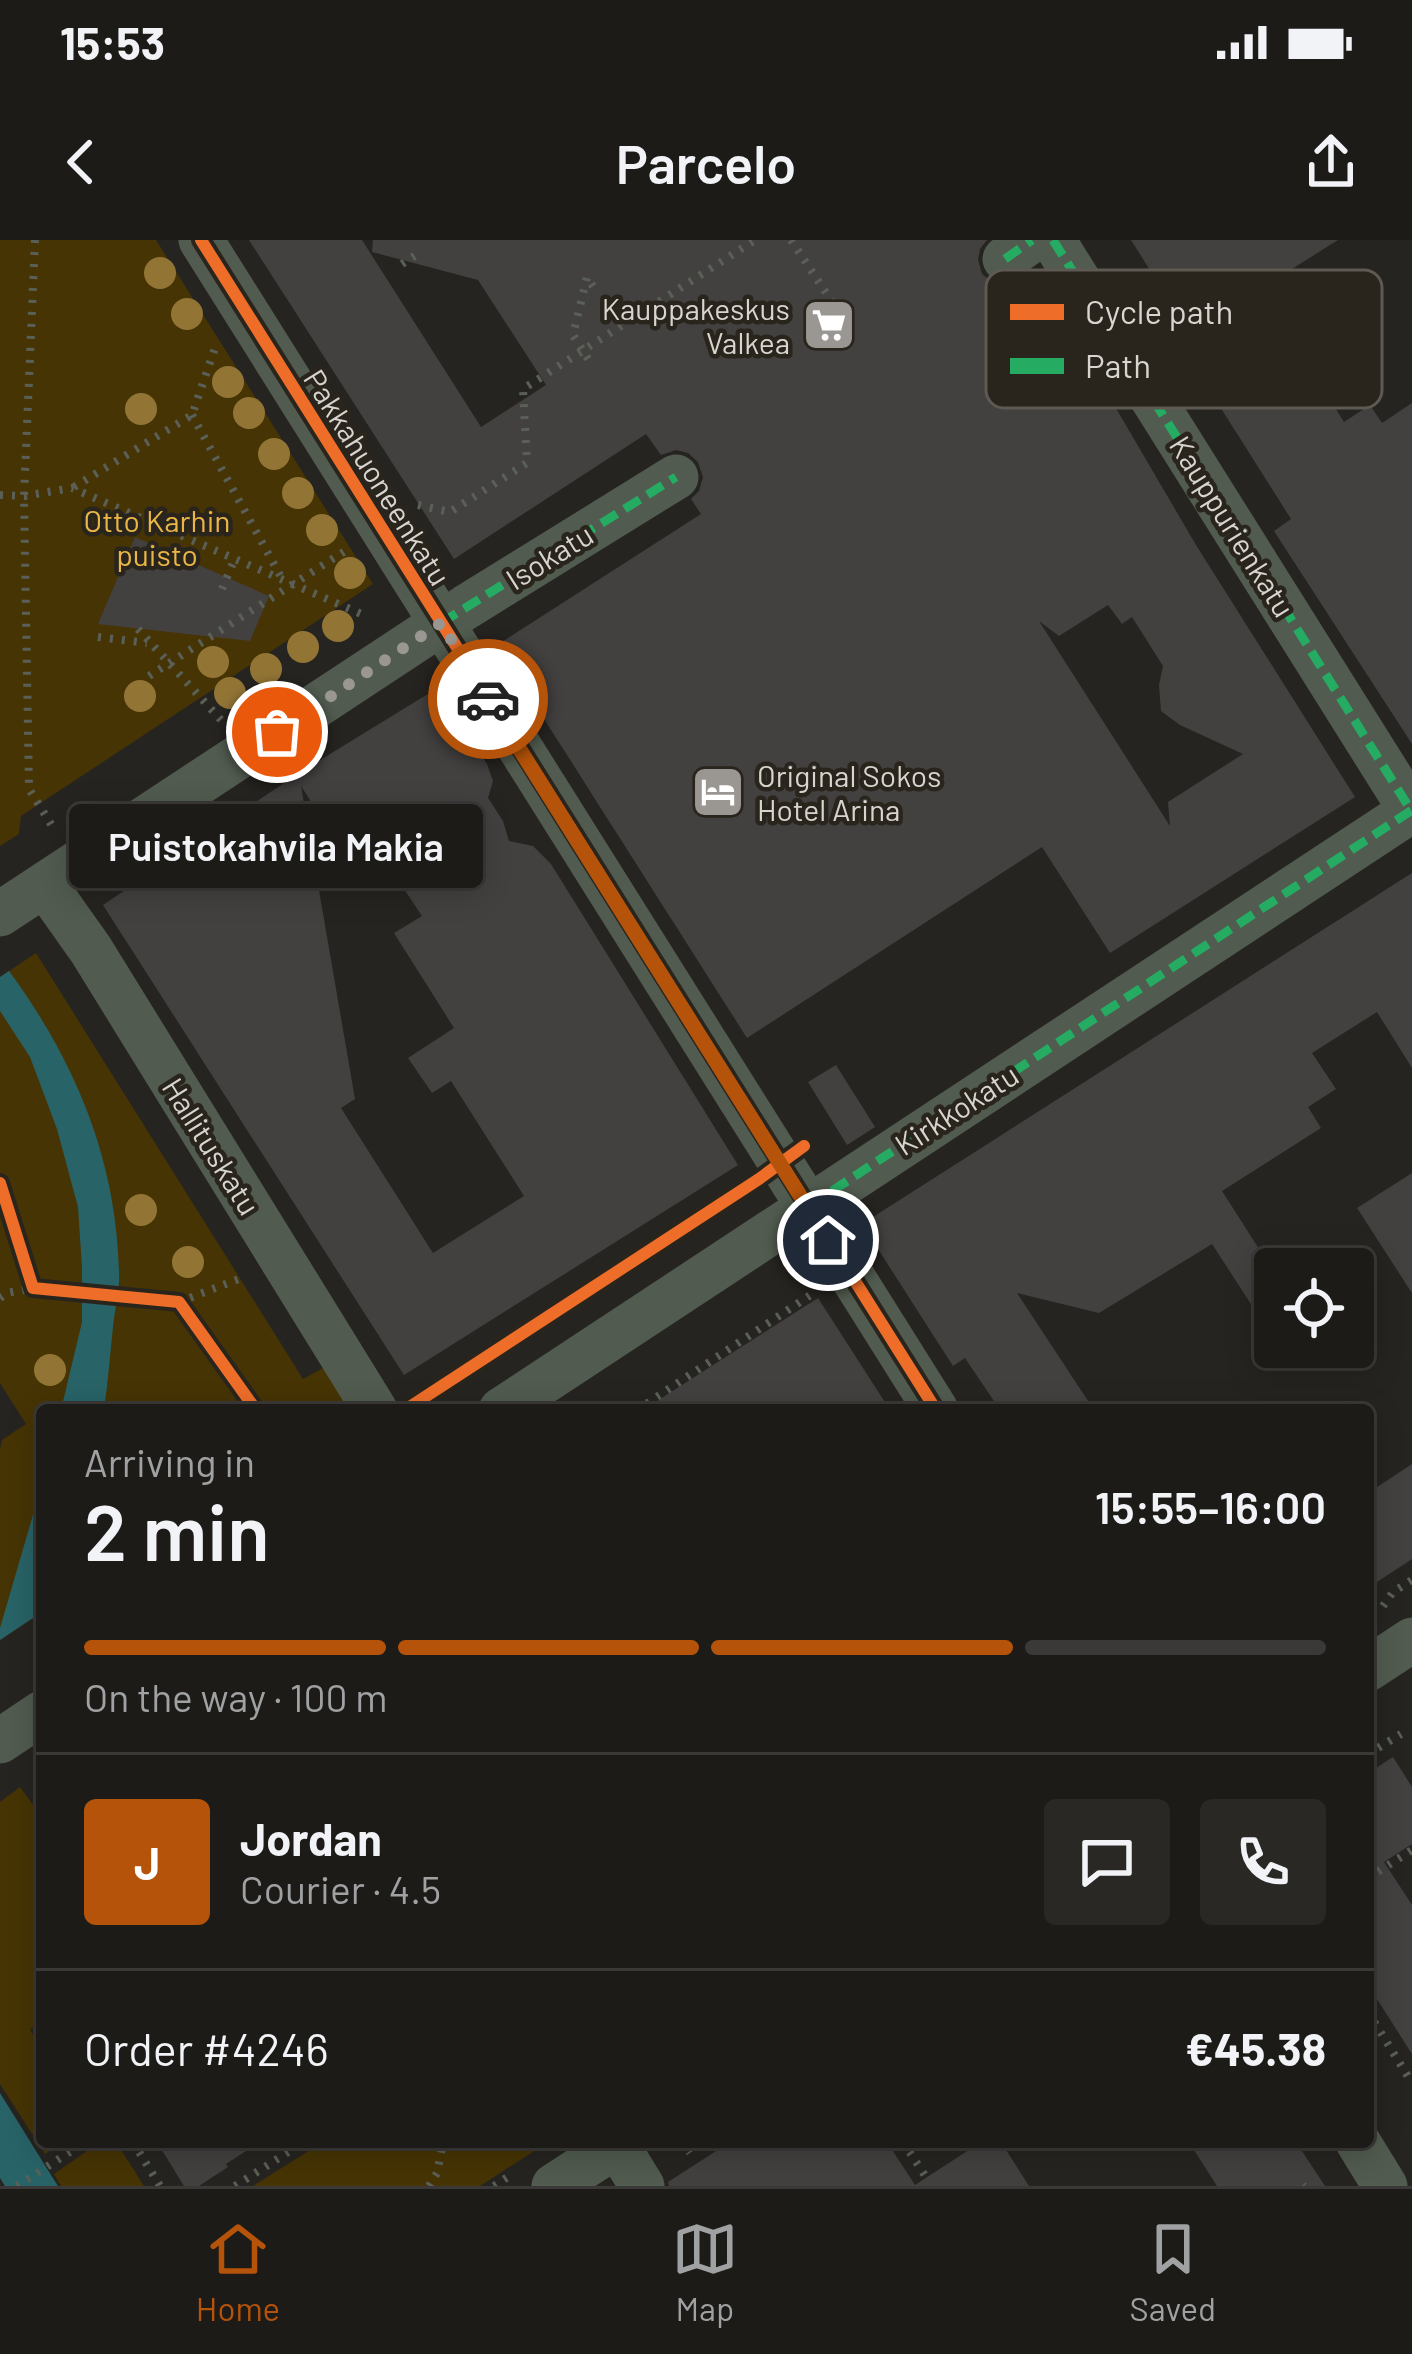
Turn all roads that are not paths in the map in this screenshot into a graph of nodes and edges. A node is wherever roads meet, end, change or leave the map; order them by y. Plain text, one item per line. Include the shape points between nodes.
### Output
1 (201, 240) edge
2 (1053, 240) edge
3 (1072, 270) edge
4 (1159, 408) edge
5 (676, 477) dead end
6 (441, 623) junction
7 (1412, 811) edge
8 (45, 885) junction
9 (0, 914) edge
10 (820, 1200) junction
11 (370, 1404) edge
12 (510, 1404) edge
13 (932, 1404) edge
14 (1412, 1640) edge
15 (1374, 1665) edge
16 (36, 1717) edge
17 (0, 1741) edge
18 (611, 2148) edge
19 (624, 2148) edge
20 (1362, 2148) edge
21 (659, 2175) edge
22 (554, 2186) edge
23 (1385, 2186) edge

1 - 6 street, Pakkahuoneenkatu
2 - 3 street, Kauppurienkatu
4 - 7 street, Kauppurienkatu
5 - 6 street, Isokatu
6 - 8 street, Isokatu via 233,738
6 - 10 street, Pakkahuoneenkatu
7 - 10 street, Kirkkokatu
8 - 9 street
8 - 11 street, Hallituskatu
10 - 12 street, Kirkkokatu
10 - 13 street, Pakkahuoneenkatu via 848,1272
14 - 15 street
16 - 17 street
18 - 22 street
19 - 21 street
20 - 23 street

